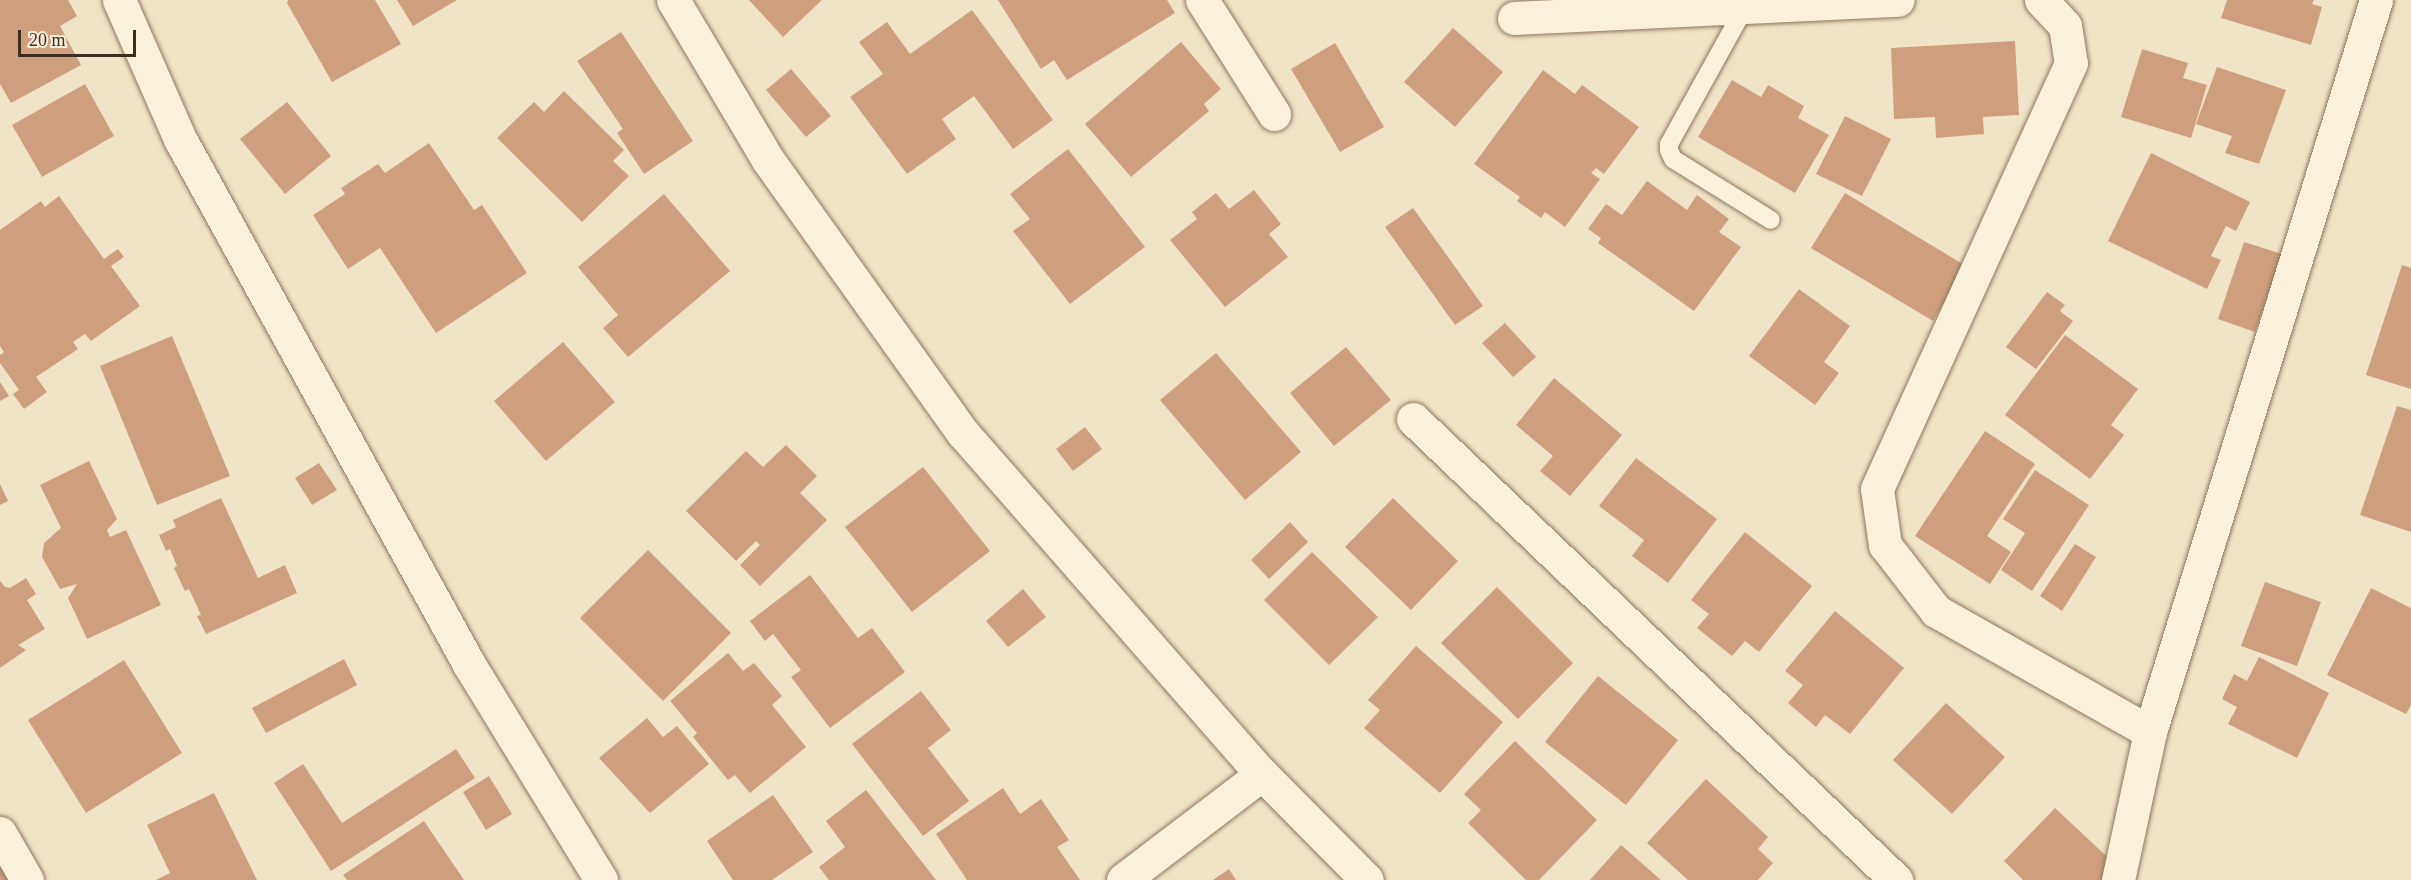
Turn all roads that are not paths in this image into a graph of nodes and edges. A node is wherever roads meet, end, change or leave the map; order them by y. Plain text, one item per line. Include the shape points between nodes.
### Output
1 (119, 0) edge
2 (673, 0) edge
3 (1202, 0) edge
4 (1898, 0) edge
5 (2041, 0) edge
6 (2376, 0) edge
7 (1745, 8) junction
8 (1514, 18) dead end
9 (1274, 114) dead end
10 (1771, 220) dead end
11 (1413, 419) dead end
12 (2150, 732) junction
13 (1263, 774) junction
14 (0, 833) edge
15 (27, 880) edge
16 (601, 880) edge
17 (1124, 880) edge
18 (1367, 880) edge
19 (1896, 880) edge
20 (2118, 880) edge

1 - 16 street via 180,139 470,666
2 - 13 street via 768,160 963,433
3 - 9 street
4 - 7 street
5 - 12 street via 2065,26 2071,63 1876,489 1885,545 1936,611
6 - 12 street
7 - 8 street
7 - 10 lane via 1669,150 1672,159
11 - 19 street
12 - 20 street
13 - 17 street
13 - 18 street
14 - 15 street

